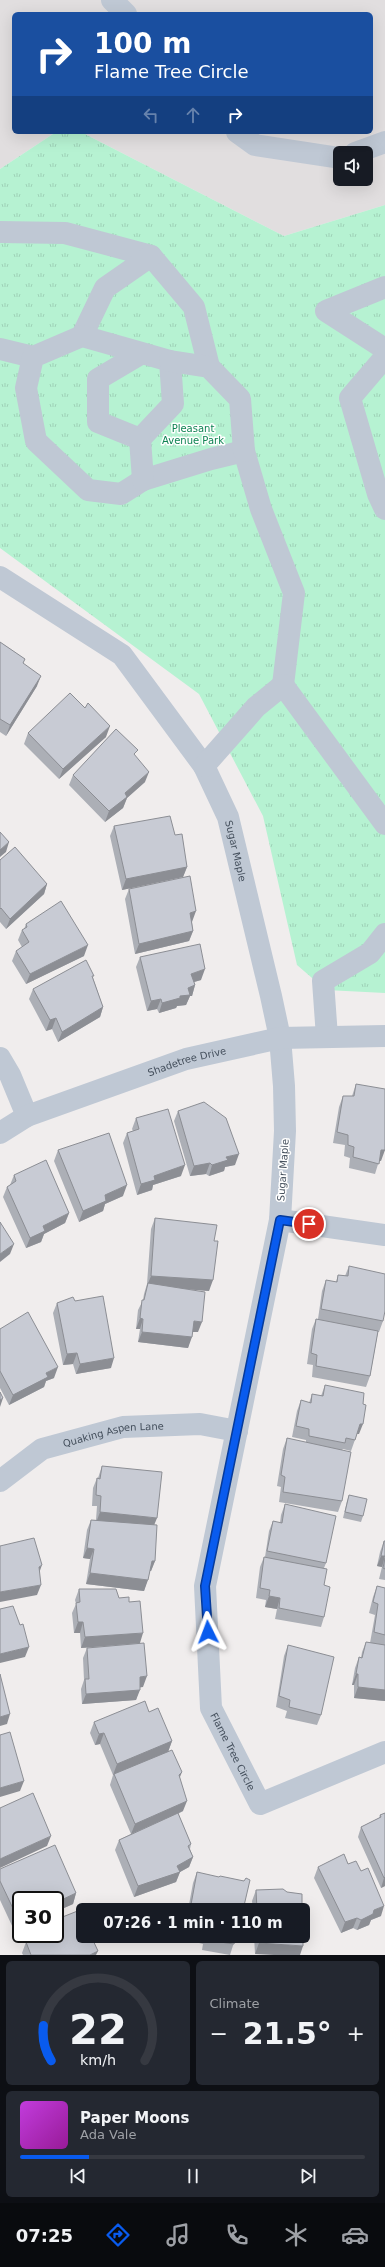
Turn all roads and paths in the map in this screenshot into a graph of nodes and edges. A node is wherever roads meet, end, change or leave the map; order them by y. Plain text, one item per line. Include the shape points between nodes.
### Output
1 (112, 0) edge
2 (124, 12) edge
3 (240, 134) edge
4 (385, 142) edge
5 (373, 146) edge
6 (333, 157) edge
7 (0, 232) edge
8 (151, 256) junction
9 (385, 287) edge
10 (82, 336) junction
11 (0, 349) edge
12 (385, 349) edge
13 (142, 353) junction
14 (33, 357) junction
15 (385, 357) edge
16 (170, 361) junction
17 (209, 366) junction
18 (140, 440) junction
19 (244, 451) junction
20 (144, 480) junction
21 (385, 509) edge
22 (0, 578) edge
23 (283, 685) junction
24 (204, 766) junction
25 (385, 824) edge
26 (385, 934) edge
27 (385, 1036) edge
28 (327, 1037) junction
29 (280, 1038) junction
30 (0, 1058) edge
31 (27, 1116) junction
32 (0, 1133) edge
33 (280, 1220) junction
34 (385, 1235) edge
35 (237, 1431) junction
36 (0, 1481) edge
37 (385, 1752) edge

1 - 2 street
3 - 6 street via 255,145
4 - 5 street
7 - 8 street via 65,233
8 - 10 street via 105,288
8 - 17 street via 194,307
9 - 12 street via 326,311
10 - 13 street
10 - 14 street
11 - 14 street
13 - 16 street
13 - 18 street via 98,379 98,422
14 - 20 street via 26,388 36,441 88,490 122,494
15 - 21 street via 350,398 378,494
16 - 17 street
16 - 18 street via 173,404
17 - 19 street via 240,399
18 - 20 street
19 - 20 street
19 - 23 street via 261,509 294,593
22 - 24 street, Sugar Maple via 122,655
23 - 24 street via 256,707
23 - 25 street
24 - 29 street, Sugar Maple via 228,817
26 - 28 street via 370,953 324,981
27 - 28 street, Shadetree Drive
28 - 29 street, Shadetree Drive
29 - 31 street, Shadetree Drive via 186,1059
29 - 33 street, Sugar Maple via 285,1131
30 - 31 street
31 - 32 street, Shadetree Drive
33 - 34 street
33 - 35 street, Flame Tree Circle
35 - 36 street, Quaking Aspen Lane via 200,1424 123,1427 42,1449
35 - 37 street, Flame Tree Circle via 205,1586 211,1708 260,1804

